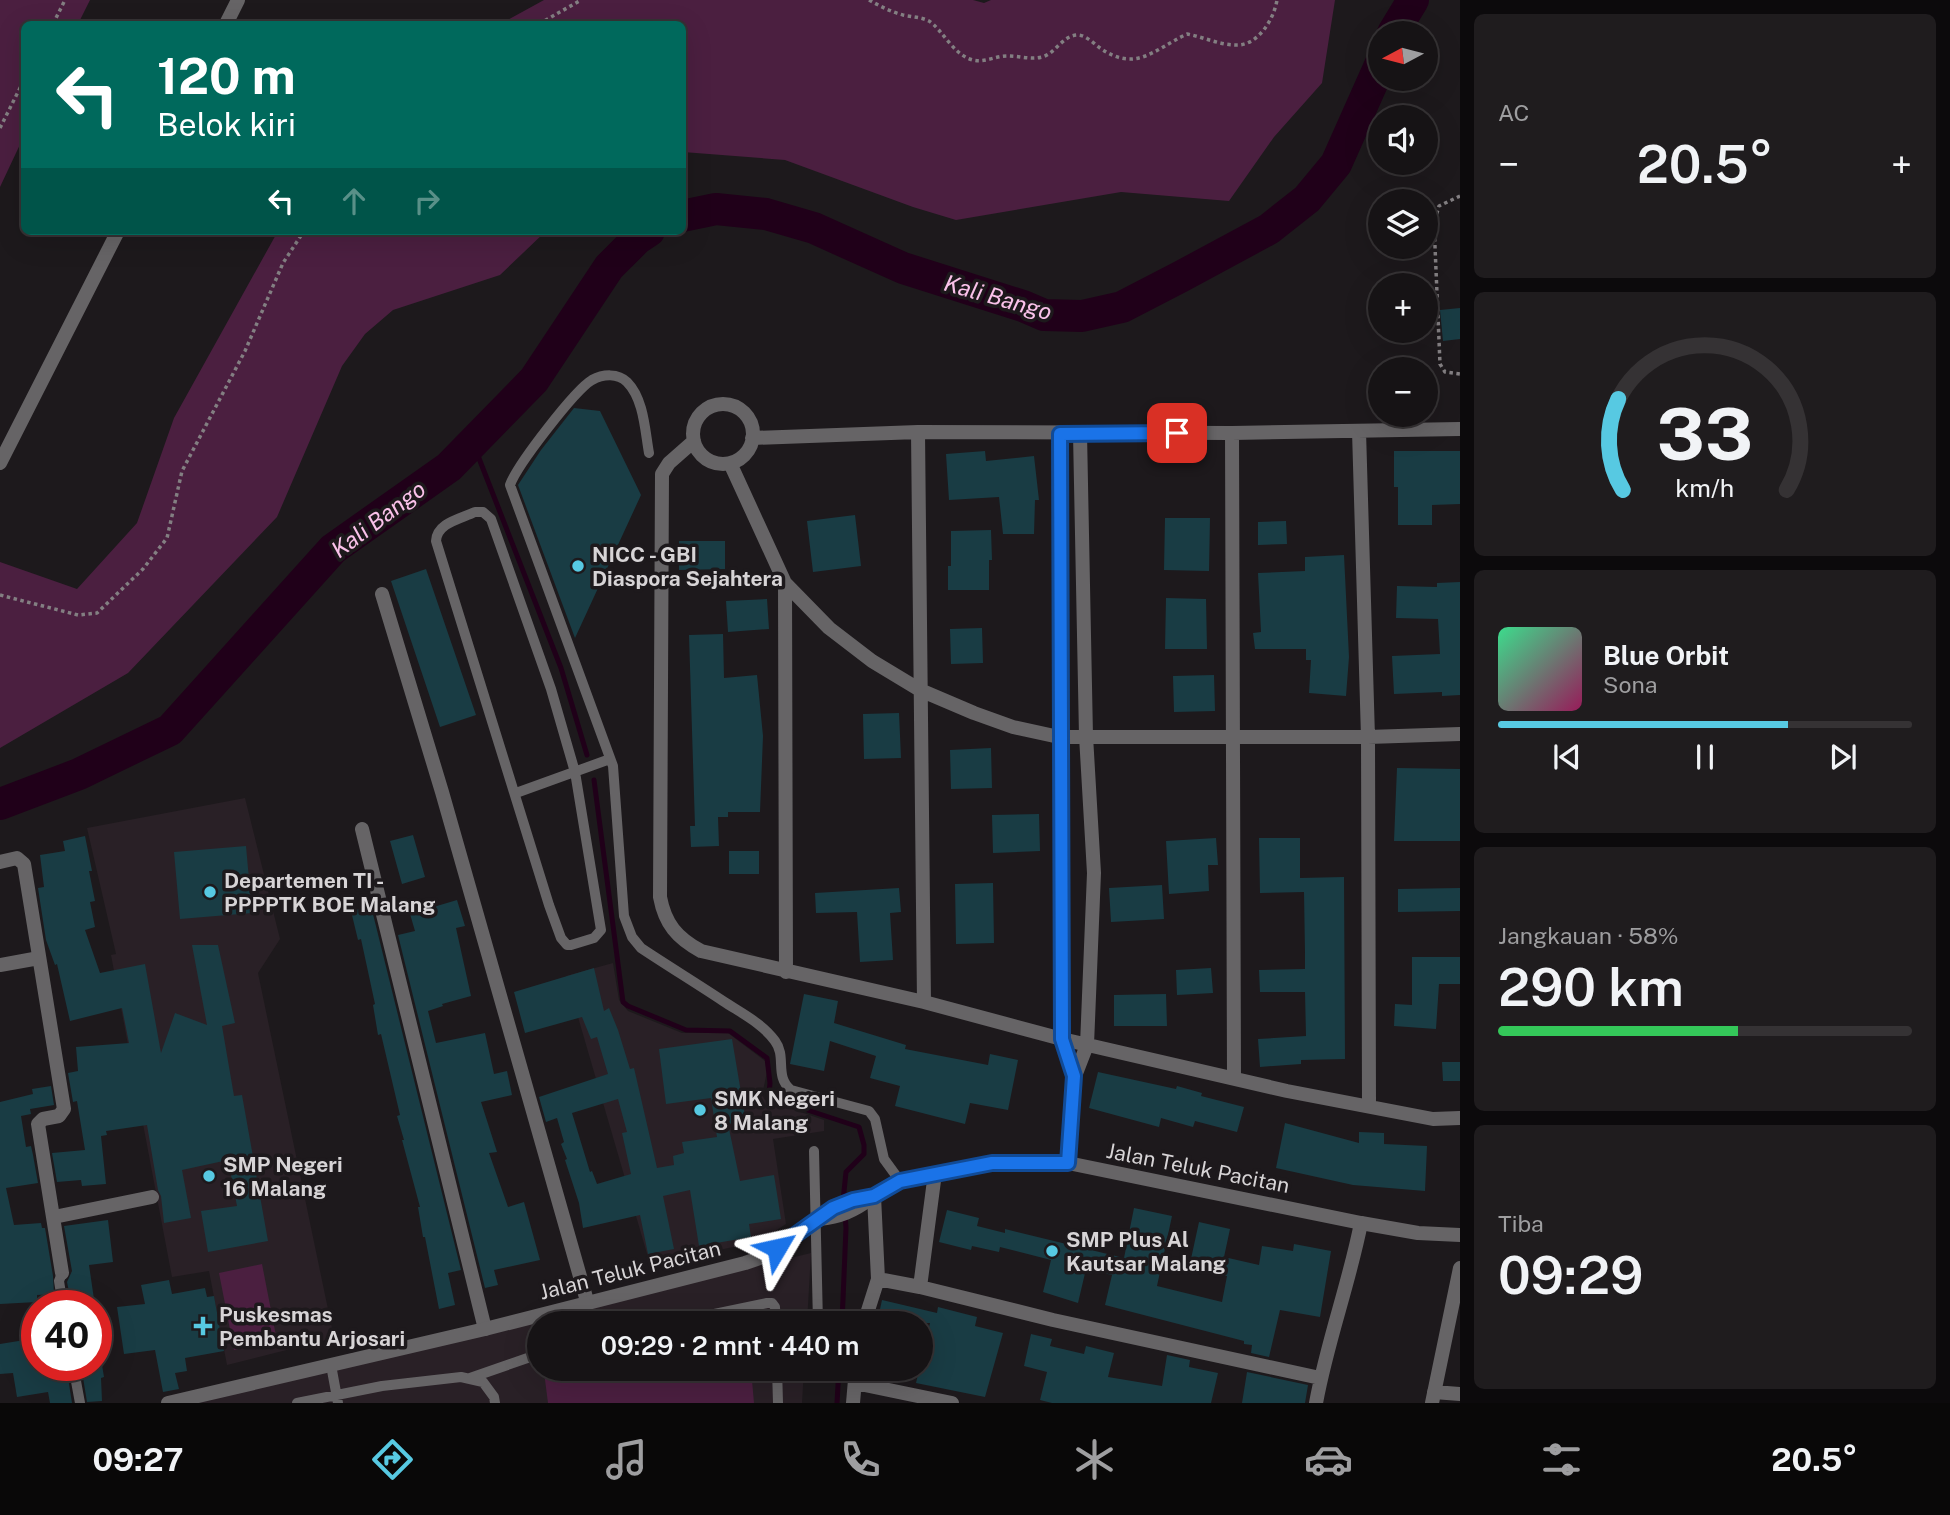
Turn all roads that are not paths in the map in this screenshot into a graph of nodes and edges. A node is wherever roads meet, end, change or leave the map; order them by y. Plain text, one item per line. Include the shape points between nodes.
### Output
1 (239, 0) edge
2 (228, 21) edge
3 (116, 235) edge
4 (1460, 429) edge
5 (1359, 431) junction
6 (918, 432) junction
7 (1080, 433) junction
8 (1232, 433) junction
9 (1060, 434) junction
10 (752, 438) junction
11 (694, 441) junction
12 (649, 453) dead end
13 (0, 463) edge
14 (730, 463) junction
15 (785, 583) junction
16 (382, 594) dead end
17 (920, 690) junction
18 (1460, 734) edge
19 (1086, 736) junction
20 (1059, 737) junction
21 (1231, 737) junction
22 (1368, 737) junction
23 (610, 759) junction
24 (575, 772) junction
25 (516, 793) junction
26 (362, 830) dead end
27 (0, 862) edge
28 (39, 958) junction
29 (0, 965) edge
30 (786, 972) junction
31 (924, 1002) junction
32 (1062, 1039) junction
33 (1087, 1045) junction
34 (1074, 1076) junction
35 (1234, 1078) junction
36 (1369, 1105) junction
37 (1460, 1118) edge
38 (814, 1152) dead end
39 (1068, 1163) junction
40 (935, 1173) junction
41 (900, 1181) junction
42 (874, 1196) junction
43 (152, 1198) dead end
44 (54, 1217) junction
45 (817, 1219) junction
46 (1361, 1223) junction
47 (1460, 1235) edge
48 (1460, 1268) edge
49 (62, 1273) joint
50 (878, 1279) junction
51 (920, 1287) junction
52 (60, 1290) edge
53 (587, 1301) junction
54 (729, 1311) edge
55 (775, 1311) edge
56 (818, 1311) edge
57 (868, 1311) edge
58 (485, 1329) junction
59 (527, 1358) edge
60 (331, 1365) junction
61 (470, 1378) junction
62 (1320, 1378) junction
63 (77, 1381) edge
64 (777, 1381) edge
65 (855, 1381) edge
66 (873, 1381) edge
67 (1460, 1394) edge
68 (1433, 1397) edge
69 (338, 1399) edge
70 (80, 1403) edge
71 (168, 1403) edge
72 (297, 1403) edge
73 (495, 1403) edge
74 (778, 1403) edge
75 (853, 1403) edge
76 (952, 1403) edge
77 (1316, 1403) edge

1 - 2 street
3 - 13 street
4 - 5 street
5 - 8 street
5 - 22 street
6 - 9 street
6 - 10 street
6 - 17 street
7 - 8 street
7 - 9 street
7 - 19 street
8 - 21 street
9 - 20 street
10 - 11 street via 747,416 727,404 715,405 697,418
10 - 14 street via 741,458
11 - 14 street via 707,460
11 - 30 street via 662,474 660,897 667,921 684,942 701,951
12 - 23 lane via 635,393 624,379 602,376 588,383 539,439 510,485
14 - 15 street
15 - 17 street via 829,628
15 - 30 street
16 - 53 street
17 - 20 street via 1013,727
17 - 31 street
18 - 22 street
19 - 20 street
19 - 21 street
19 - 33 street via 1094,873
20 - 32 street
21 - 22 street
21 - 35 street
22 - 36 street
23 - 24 lane
23 - 41 lane via 624,916 632,937 641,948 759,1024 778,1045 780,1076 791,1090 869,1111 884,1159
24 - 25 lane
24 - 25 lane via 601,930 594,938 567,945 561,938
24 - 25 lane via 491,519 475,512 442,527 436,541
26 - 58 street
27 - 28 street via 18,858 24,864
28 - 29 street
28 - 44 street via 64,1109 59,1116 38,1124
30 - 31 street
31 - 32 street
32 - 33 street
32 - 34 street
33 - 34 street
33 - 35 street
34 - 39 street
35 - 36 street
36 - 37 street via 1433,1119
38 - 45 lane
39 - 40 street, Jalan Teluk Pacitan via 992,1163
39 - 46 street, Jalan Teluk Pacitan
40 - 41 street, Jalan Teluk Pacitan
40 - 51 street
41 - 42 street, Jalan Teluk Pacitan
42 - 45 street, Jalan Teluk Pacitan
42 - 50 street
43 - 44 street
44 - 49 street
45 - 53 street, Jalan Teluk Pacitan via 766,1256
45 - 56 lane
46 - 47 street, Jalan Teluk Pacitan
46 - 62 street
48 - 68 street
49 - 52 lane
50 - 51 street
50 - 57 street
51 - 62 street
53 - 58 street, Jalan Teluk Pacitan
54 - 55 lane via 772,1303
58 - 60 street, Jalan Teluk Pacitan
59 - 61 lane
60 - 69 lane
60 - 71 street, Jalan Teluk Pacitan
61 - 69 lane via 410,1383
61 - 73 lane via 483,1382
62 - 77 street
63 - 70 lane
64 - 74 lane
65 - 75 street
66 - 76 street
67 - 68 street
69 - 72 lane

